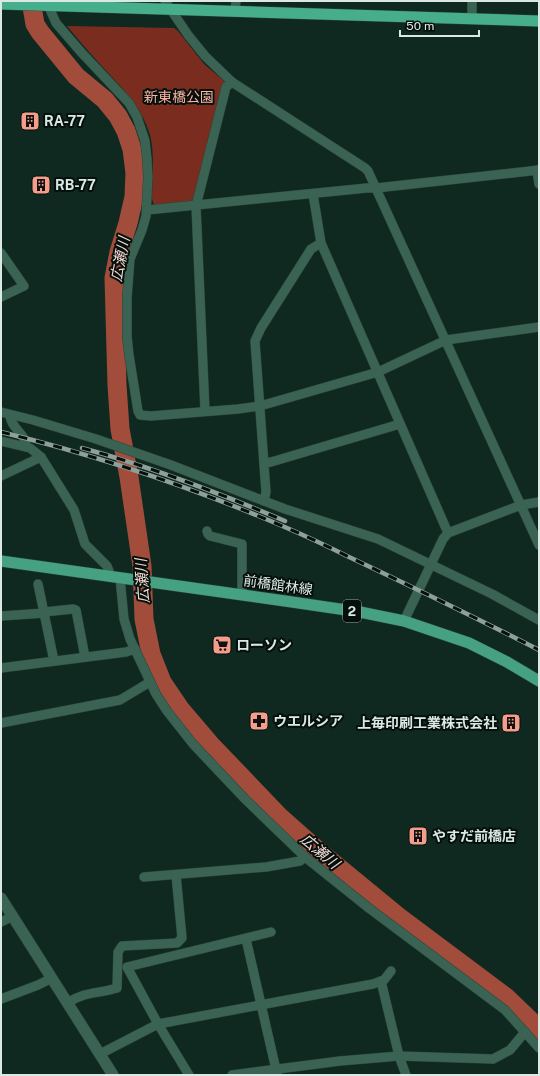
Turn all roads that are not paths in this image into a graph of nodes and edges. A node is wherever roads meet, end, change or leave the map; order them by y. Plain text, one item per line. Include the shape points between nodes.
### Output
1 (472, 1) edge
2 (10, 3) edge
3 (46, 5) junction
4 (168, 5) edge
5 (236, 6) edge
6 (472, 18) junction
7 (539, 21) edge
8 (232, 82) junction
9 (538, 170) edge
10 (539, 184) edge
11 (376, 188) junction
12 (313, 194) junction
13 (196, 206) junction
14 (147, 210) junction
15 (321, 243) junction
16 (1, 253) edge
17 (1, 297) edge
18 (539, 327) edge
19 (446, 340) junction
20 (378, 372) junction
21 (260, 406) junction
22 (205, 411) junction
23 (1, 412) edge
24 (10, 415) junction
25 (400, 424) junction
26 (1, 441) edge
27 (26, 447) junction
28 (41, 457) junction
29 (264, 463) junction
30 (1, 476) edge
31 (264, 501) junction
32 (539, 502) edge
33 (521, 505) junction
34 (207, 531) dead end
35 (448, 533) junction
36 (539, 545) edge
37 (1, 561) edge
38 (431, 565) junction
39 (114, 578) junction
40 (38, 584) dead end
41 (242, 595) junction
42 (44, 613) junction
43 (1, 616) edge
44 (539, 620) edge
45 (404, 621) junction
46 (135, 649) junction
47 (85, 657) junction
48 (54, 661) junction
49 (1, 668) edge
50 (539, 681) edge
51 (150, 682) junction
52 (1, 723) edge
53 (305, 857) junction
54 (176, 875) junction
55 (144, 877) dead end
56 (1, 898) edge
57 (13, 916) junction
58 (1, 922) edge
59 (271, 932) dead end
60 (246, 939) junction
61 (392, 971) dead end
62 (52, 978) junction
63 (381, 982) junction
64 (1, 999) edge
65 (67, 1003) junction
66 (261, 1005) junction
67 (158, 1024) junction
68 (525, 1032) junction
69 (539, 1048) edge
70 (100, 1054) junction
71 (399, 1056) junction
72 (276, 1072) edge
73 (113, 1075) edge
74 (189, 1075) edge
75 (232, 1075) edge
76 (406, 1075) edge

1 - 6 street
2 - 3 highway
3 - 4 highway
3 - 14 street via 56,23 119,91 137,117 148,159
4 - 5 highway
4 - 8 street via 205,56
5 - 6 highway
6 - 7 highway
8 - 11 street via 365,168
8 - 13 street via 226,87
9 - 10 street
9 - 11 street
11 - 12 street
11 - 19 street
12 - 13 street
12 - 15 street
13 - 14 street
13 - 22 street
14 - 22 street via 145,222 130,259 128,281 128,336 138,411 140,415 147,416
15 - 20 street
15 - 21 street via 311,249 255,341
16 - 17 street via 24,286
18 - 19 street
19 - 20 street
19 - 33 street
20 - 21 street
20 - 25 street
21 - 22 street
21 - 29 street
23 - 24 street
24 - 27 street via 11,422 26,441
24 - 31 street via 96,439
25 - 29 street
25 - 35 street
26 - 27 street
27 - 28 street
28 - 30 street
28 - 39 street via 74,510 85,544 107,566
29 - 31 street
31 - 38 street via 378,539
32 - 33 street
33 - 35 street
33 - 36 street
34 - 41 street via 210,536 247,545
35 - 38 street
37 - 39 main road, 前橋館林線 / 2
38 - 44 street
38 - 45 street
39 - 41 main road, 前橋館林線 / 2
39 - 46 street via 127,631
40 - 42 street
41 - 45 main road, 前橋館林線 / 2
42 - 43 street
42 - 47 street via 76,610
42 - 48 street
45 - 50 main road, 前橋館林線 / 2 via 469,643
46 - 47 street
46 - 51 street
47 - 48 street
48 - 49 street
51 - 52 street via 120,700
51 - 53 street via 166,711 194,744 244,799
53 - 54 street via 300,861 266,867
53 - 68 street via 505,1010
54 - 55 street
54 - 65 street via 182,938 180,941 122,946 118,952 118,988 91,993
56 - 57 street
57 - 58 street
57 - 62 street
59 - 60 street
60 - 66 street
60 - 67 street via 127,967
61 - 63 street
62 - 64 street
62 - 65 street
63 - 66 street
63 - 71 street
65 - 70 street
66 - 67 street
66 - 72 street
67 - 70 street
67 - 74 street
68 - 69 street
68 - 71 street via 510,1050 493,1059
70 - 73 street
71 - 72 street via 340,1061
71 - 76 street
72 - 75 street

